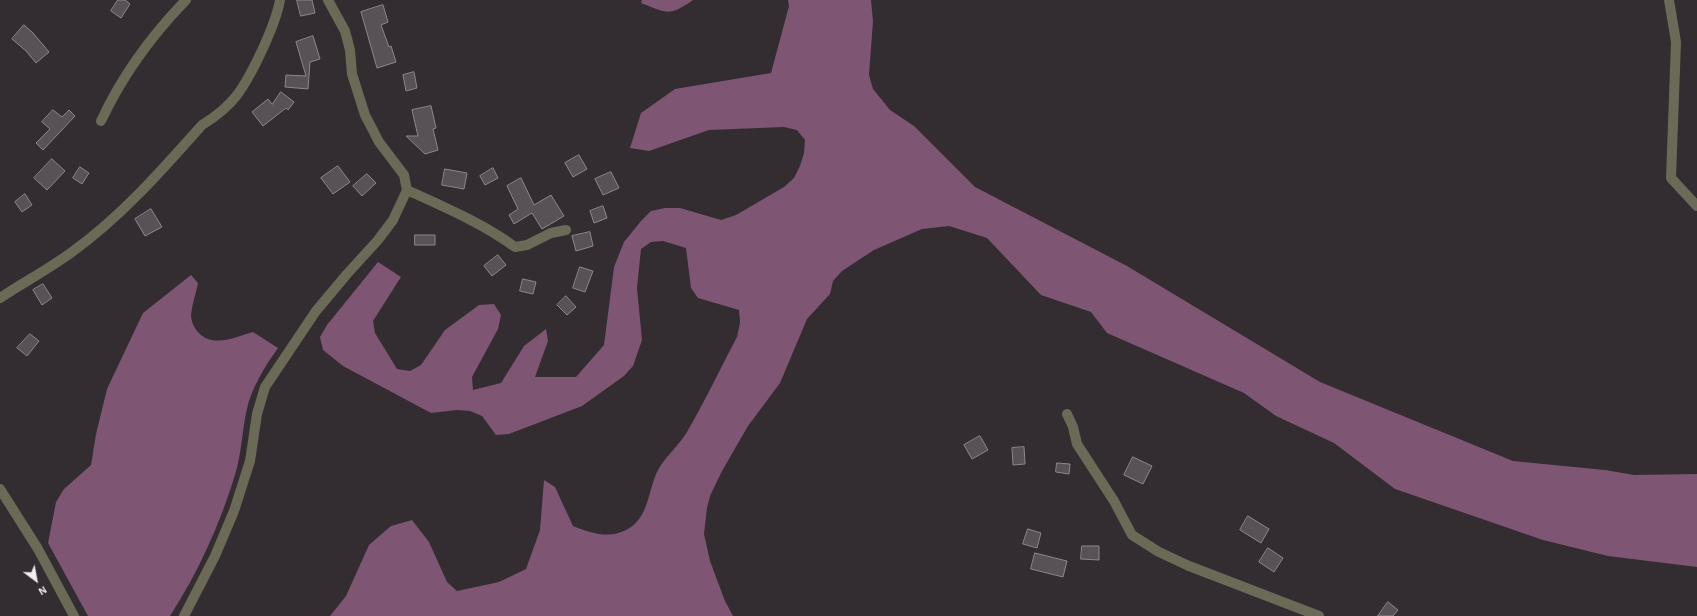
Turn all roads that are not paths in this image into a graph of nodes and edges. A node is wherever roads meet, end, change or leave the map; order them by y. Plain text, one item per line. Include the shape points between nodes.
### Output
1 (186, 0) edge
2 (280, 0) edge
3 (328, 0) edge
4 (1669, 0) edge
5 (101, 120) dead end
6 (407, 190) junction
7 (1697, 206) edge
8 (566, 230) dead end
9 (0, 298) edge
10 (1067, 414) dead end
11 (0, 489) edge
12 (74, 616) edge
13 (184, 616) edge
14 (1319, 616) edge

1 - 5 street via 151,39 129,70 112,96
2 - 9 street via 279,10 266,42 236,95 212,119 202,125 146,187 73,252
3 - 6 street via 345,31 352,74 365,115 379,142 404,175
4 - 7 street via 1676,42 1671,178
6 - 8 street via 484,228 515,247
6 - 13 street via 393,220 316,310 265,387 257,414 250,461 234,511 215,556
10 - 14 street via 1077,444 1114,501 1132,535 1159,552 1189,566
11 - 12 street via 38,549

